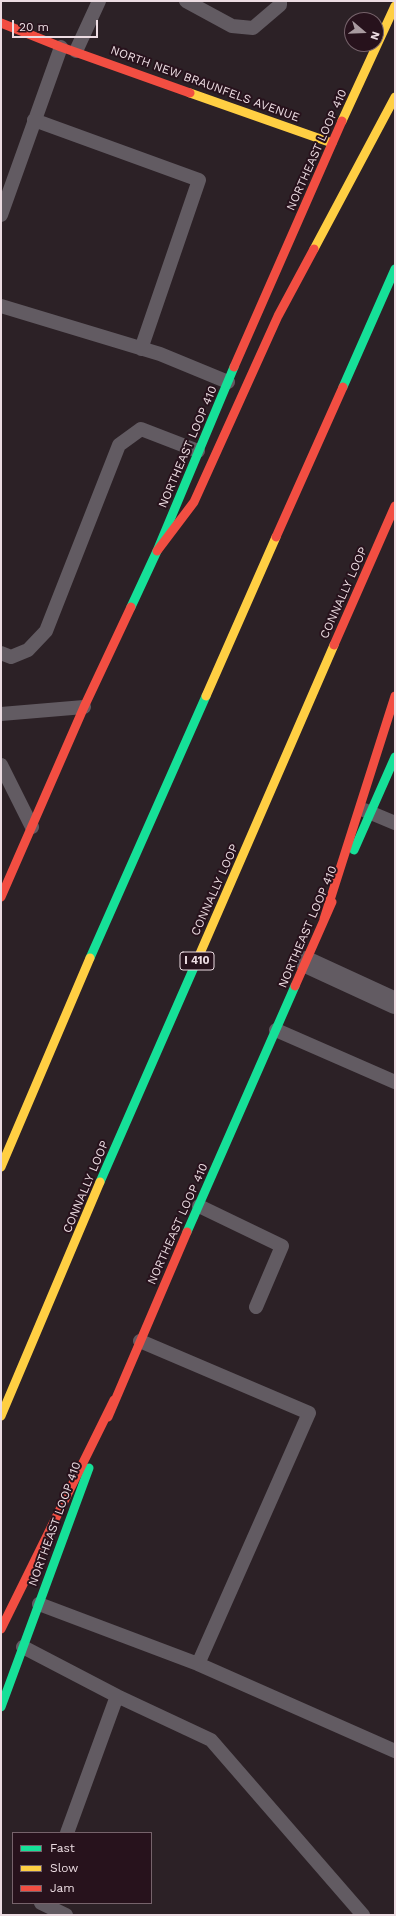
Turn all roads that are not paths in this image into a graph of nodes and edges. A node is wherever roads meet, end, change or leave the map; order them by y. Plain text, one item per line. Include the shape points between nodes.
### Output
1 (99, 1) edge
2 (186, 1) edge
3 (280, 1) edge
4 (391, 7) edge
5 (1, 23) edge
6 (61, 47) junction
7 (76, 51) junction
8 (395, 97) edge
9 (34, 120) junction
10 (332, 143) junction
11 (1, 215) edge
12 (395, 269) edge
13 (1, 306) edge
14 (141, 349) junction
15 (228, 382) junction
16 (198, 451) junction
17 (395, 506) edge
18 (157, 551) junction
19 (1, 653) edge
20 (395, 696) edge
21 (84, 708) junction
22 (1, 714) edge
23 (395, 757) edge
24 (1, 765) edge
25 (365, 810) junction
26 (395, 823) edge
27 (32, 827) junction
28 (1, 897) edge
29 (306, 962) junction
30 (395, 1003) edge
31 (276, 1030) junction
32 (395, 1082) edge
33 (1, 1167) edge
34 (199, 1206) junction
35 (256, 1307) dead end
36 (140, 1341) junction
37 (114, 1400) junction
38 (1, 1416) edge
39 (39, 1604) junction
40 (1, 1630) edge
41 (23, 1647) junction
42 (198, 1664) junction
43 (117, 1696) junction
44 (1, 1707) edge
45 (395, 1751) edge
46 (67, 1832) edge
47 (43, 1904) edge
48 (66, 1915) edge
49 (363, 1915) edge

1 - 7 lane
2 - 3 lane via 232,26 253,28 280,5
4 - 10 main road, NORTHEAST LOOP 410
5 - 6 main road, NORTH NEW BRAUNFELS AVENUE
6 - 7 main road, NORTH NEW BRAUNFELS AVENUE
6 - 9 lane
7 - 10 main road, NORTH NEW BRAUNFELS AVENUE
8 - 18 main road via 278,316 194,502
9 - 11 lane
9 - 14 lane via 199,180
10 - 15 main road, NORTHEAST LOOP 410
12 - 33 main road via 98,940
13 - 14 lane
14 - 15 lane via 160,354
15 - 16 main road, NORTHEAST LOOP 410
16 - 18 main road, NORTHEAST LOOP 410
16 - 19 lane via 141,429 119,445 46,631 28,650 11,657
17 - 38 main road, CONNALLY LOOP / I 410 via 112,1154
18 - 21 main road, NORTHEAST LOOP 410
20 - 25 main road
21 - 22 lane
21 - 27 main road, NORTHEAST LOOP 410
23 - 25 main road
24 - 27 lane
25 - 26 lane
25 - 29 main road, NORTHEAST LOOP 410
27 - 28 main road, NORTHEAST LOOP 410
29 - 30 street
29 - 31 main road, NORTHEAST LOOP 410
31 - 32 lane
31 - 34 main road, NORTHEAST LOOP 410
34 - 35 lane via 282,1246
34 - 36 main road, NORTHEAST LOOP 410
36 - 37 main road, NORTHEAST LOOP 410
36 - 42 lane via 309,1413
37 - 39 main road, NORTHEAST LOOP 410
37 - 40 main road
39 - 41 main road, NORTHEAST LOOP 410
39 - 42 lane
41 - 43 lane
41 - 44 main road, NORTHEAST LOOP 410
42 - 45 lane
43 - 46 lane
43 - 49 lane via 211,1740
47 - 48 lane

